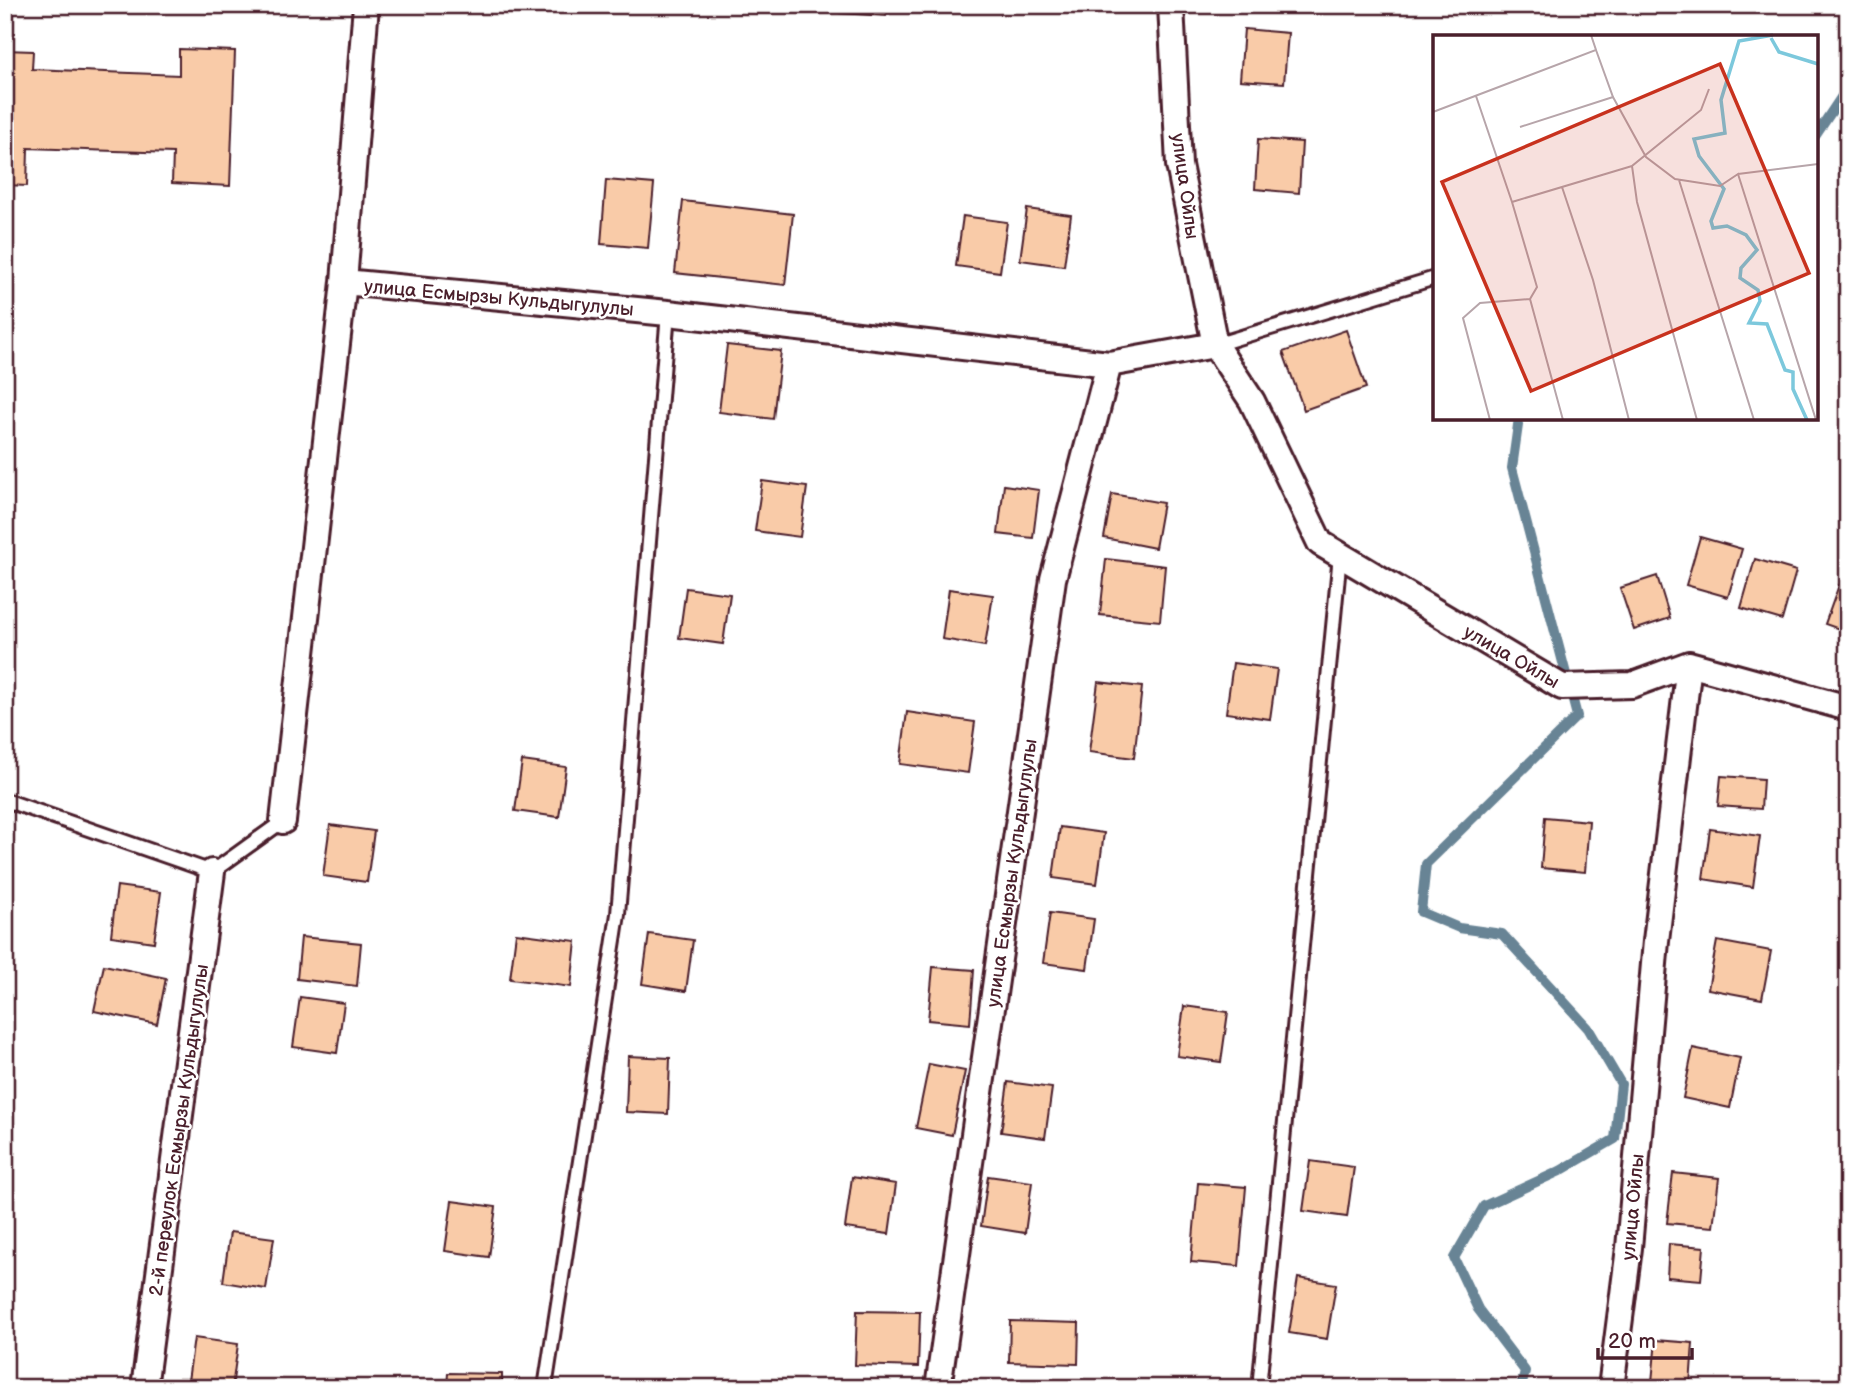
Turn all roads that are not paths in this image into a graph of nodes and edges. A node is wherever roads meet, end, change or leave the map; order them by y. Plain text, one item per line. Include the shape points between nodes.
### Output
1 (366, 5) edge
2 (1171, 5) edge
3 (1433, 279) edge
4 (344, 282) junction
5 (668, 313) junction
6 (1215, 345) junction
7 (1109, 364) junction
8 (1340, 555) junction
9 (1689, 664) junction
10 (1848, 708) edge
11 (5, 800) edge
12 (283, 821) joint
13 (212, 872) junction
14 (144, 1388) edge
15 (545, 1388) edge
16 (938, 1388) edge
17 (1259, 1388) edge
18 (1611, 1388) edge

1 - 4 street
2 - 6 street, улица Ойлы via 1179,165
3 - 6 lane
4 - 5 street, улица Есмырзы Кульдыгулулы
4 - 12 street, улица Есмырзы Кульдыгулулы
5 - 7 street, улица Есмырзы Кульдыгулулы
5 - 15 lane via 618,914
6 - 7 street, улица Есмырзы Кульдыгулулы
6 - 8 street, улица Ойлы via 1252,401 1320,542
7 - 16 street, улица Есмырзы Кульдыгулулы via 1053,579
8 - 9 street, улица Ойлы via 1562,687 1632,685
8 - 17 lane
9 - 10 street
9 - 18 street, улица Ойлы
11 - 13 lane
12 - 13 lane
13 - 14 street, 2-й переулок Есмырзы Кульдыгулулы

